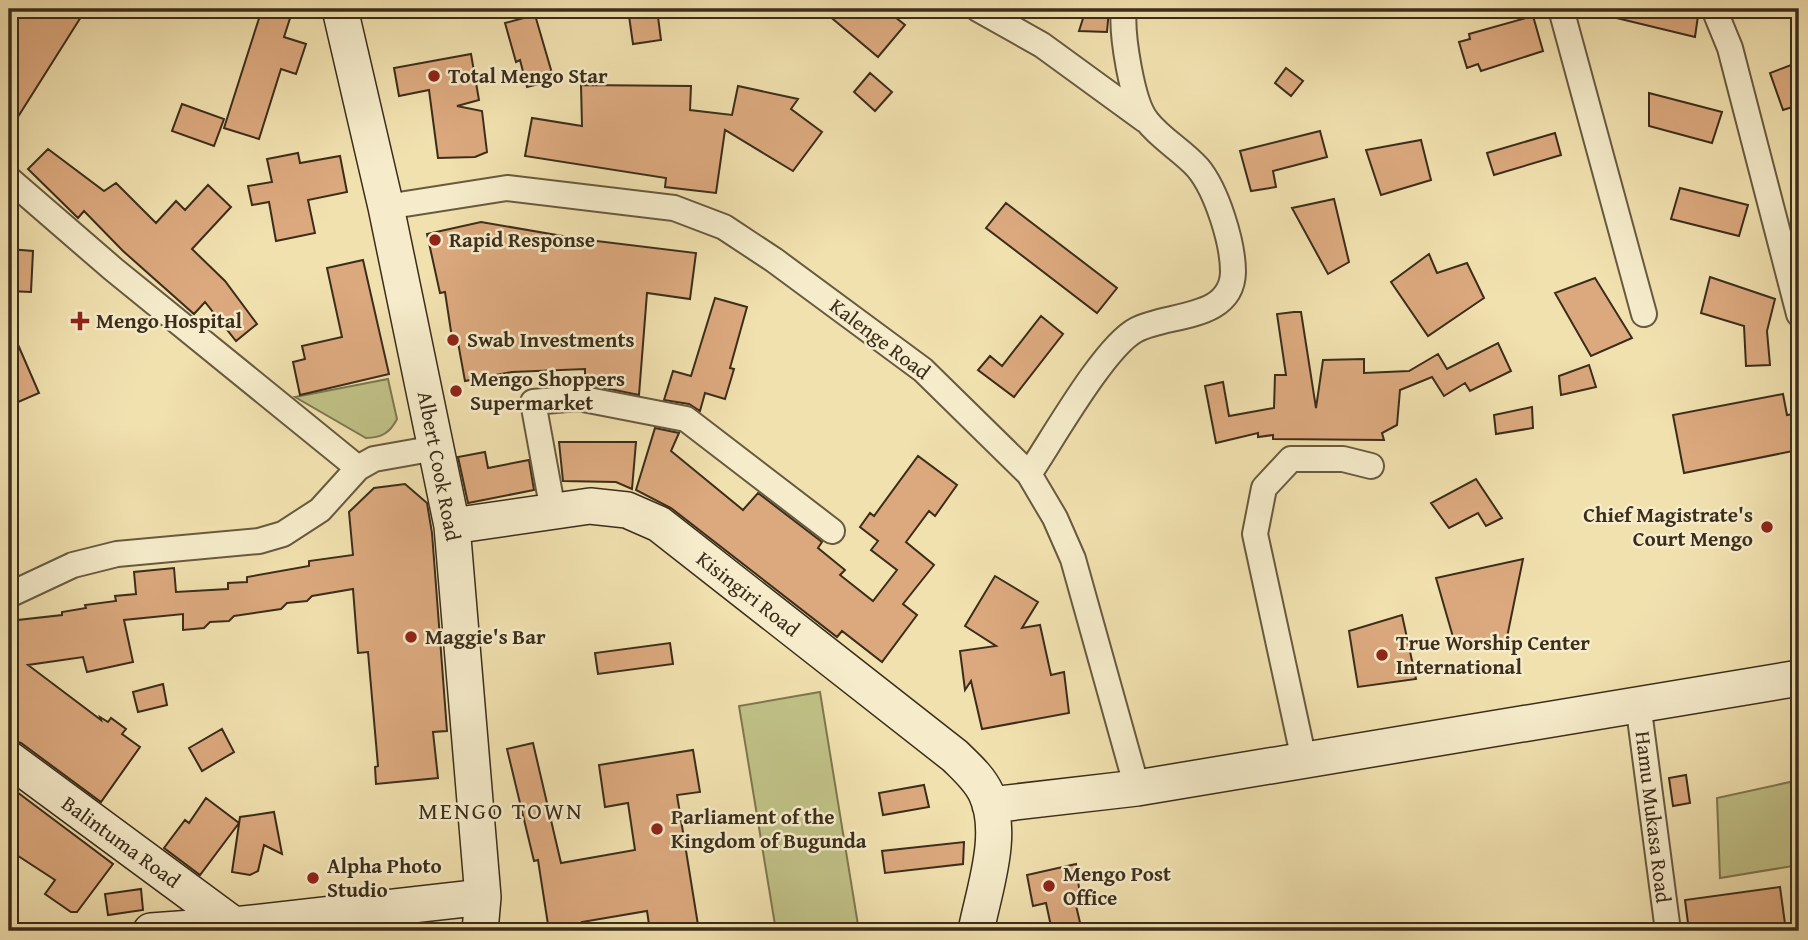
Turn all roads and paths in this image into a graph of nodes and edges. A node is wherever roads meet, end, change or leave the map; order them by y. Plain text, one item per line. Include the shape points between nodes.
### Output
1 (340, 9) edge
2 (978, 9) edge
3 (1124, 9) edge
4 (1561, 9) edge
5 (1714, 9) edge
6 (1146, 120) junction
7 (9, 179) edge
8 (386, 207) junction
9 (1644, 314) dead end
10 (1799, 314) edge
11 (436, 448) junction
12 (1371, 466) dead end
13 (358, 468) junction
14 (1029, 474) junction
15 (553, 511) junction
16 (452, 526) junction
17 (832, 531) dead end
18 (9, 595) edge
19 (1799, 678) edge
20 (1638, 703) junction
21 (9, 759) edge
22 (1304, 760) junction
23 (1137, 789) junction
24 (990, 805) junction
25 (483, 897) junction
26 (233, 925) junction
27 (151, 931) edge
28 (480, 931) edge
29 (976, 931) edge
30 (1668, 931) edge

1 - 8 main road, Albert Cook Road
2 - 6 street via 1042,46
3 - 6 street via 1126,52
4 - 9 street
5 - 10 street via 1730,48
6 - 14 street via 1198,169 1212,191 1233,271 1231,285 1212,308 1137,330 1114,348
7 - 13 street
8 - 11 main road, Albert Cook Road
8 - 14 street, Kalenge Road via 507,188 674,208 724,227 923,370
11 - 13 street via 374,459
11 - 16 main road, Albert Cook Road
12 - 22 street via 1343,459 1291,458 1264,488 1255,534
13 - 18 street via 327,505 283,534 259,541 117,554 73,565
14 - 23 street, Kalenge Road via 1073,559
15 - 16 main road, Kisingiri Road
15 - 17 street via 533,402 578,398 686,419
15 - 24 main road, Kisingiri Road via 590,506 627,510 659,524 955,756
16 - 25 main road, Albert Cook Road
19 - 20 main road
20 - 22 main road
20 - 30 street, Hamu Mukasa Road
21 - 26 main road, Balintuma Road
22 - 23 main road
23 - 24 main road
24 - 29 main road via 993,841
25 - 26 main road
25 - 28 main road, Albert Cook Road
26 - 27 main road

